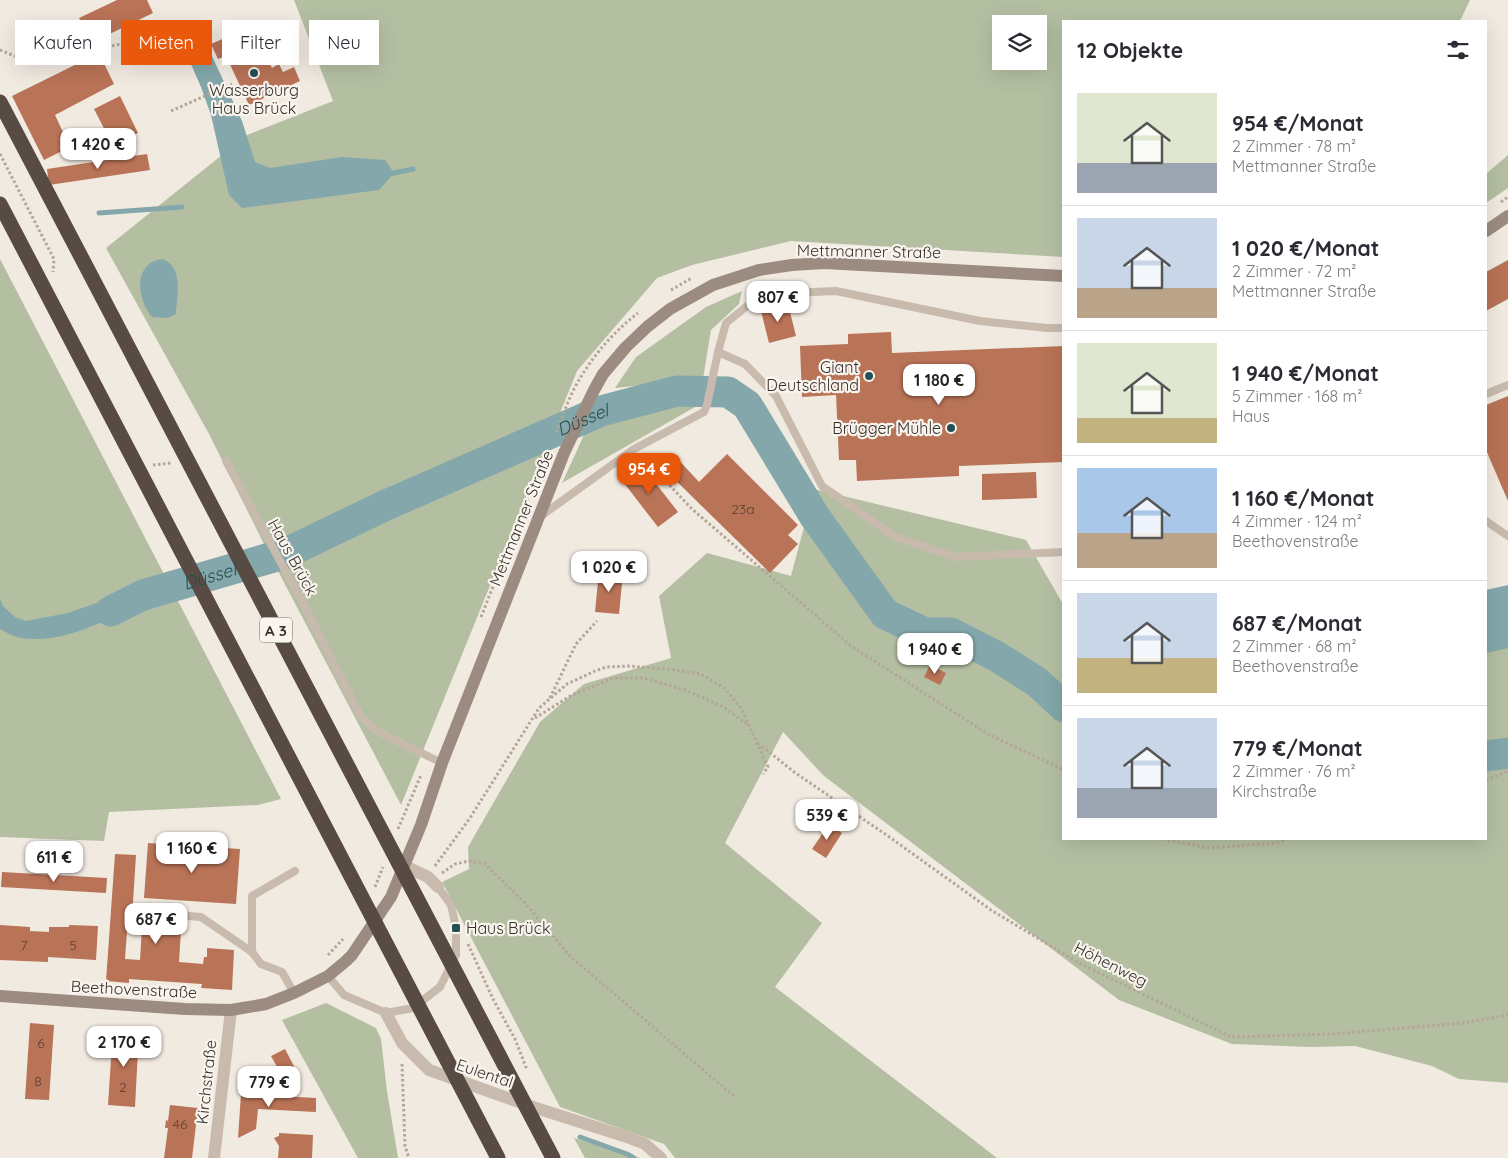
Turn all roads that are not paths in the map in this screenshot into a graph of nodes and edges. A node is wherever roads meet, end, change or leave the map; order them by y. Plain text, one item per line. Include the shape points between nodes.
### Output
1 (0, 102) edge
2 (0, 204) edge
3 (1508, 216) edge
4 (1487, 230) edge
5 (1062, 276) edge
6 (1062, 328) edge
7 (718, 352) junction
8 (1508, 385) edge
9 (1487, 394) edge
10 (226, 461) dead end
11 (538, 517) junction
12 (1487, 522) edge
13 (1508, 536) edge
14 (1062, 552) edge
15 (442, 763) junction
16 (405, 866) junction
17 (295, 871) dead end
18 (432, 882) joint
19 (140, 912) dead end
20 (252, 952) junction
21 (328, 976) junction
22 (294, 993) junction
23 (0, 996) edge
24 (266, 1004) joint
25 (231, 1010) junction
26 (386, 1014) junction
27 (214, 1158) edge
28 (498, 1158) edge
29 (553, 1158) edge
30 (661, 1158) edge

1 - 29 highway, A 3
2 - 28 highway
3 - 4 main road
5 - 11 main road, Mettmanner Straße via 824,263 760,270 713,285 670,309 647,327 603,374 564,453
6 - 7 lane via 980,321 836,291 789,293 752,302 726,323
7 - 11 lane via 704,412 634,449
7 - 14 lane via 745,364 776,396 822,486 896,537 954,557
8 - 9 lane
10 - 15 lane, Haus Brück via 360,715 375,730
11 - 15 main road, Mettmanner Straße
12 - 13 lane
15 - 16 main road, Mettmanner Straße
16 - 18 street
16 - 21 main road, Mettmanner Straße via 391,897 352,955
17 - 20 lane via 252,896
18 - 26 lane via 451,905 456,928 456,955 440,987 413,1008
19 - 20 lane via 201,917
20 - 22 lane via 261,964 282,972
21 - 22 main road, Mettmanner Straße
21 - 26 lane via 344,995
22 - 24 main road, Mettmanner Straße
23 - 25 main road, Beethovenstraße via 185,1010
24 - 25 main road, Beethovenstraße
25 - 27 street, Kirchstraße
26 - 30 street, Eulental via 402,1043 430,1070 627,1137 645,1144

